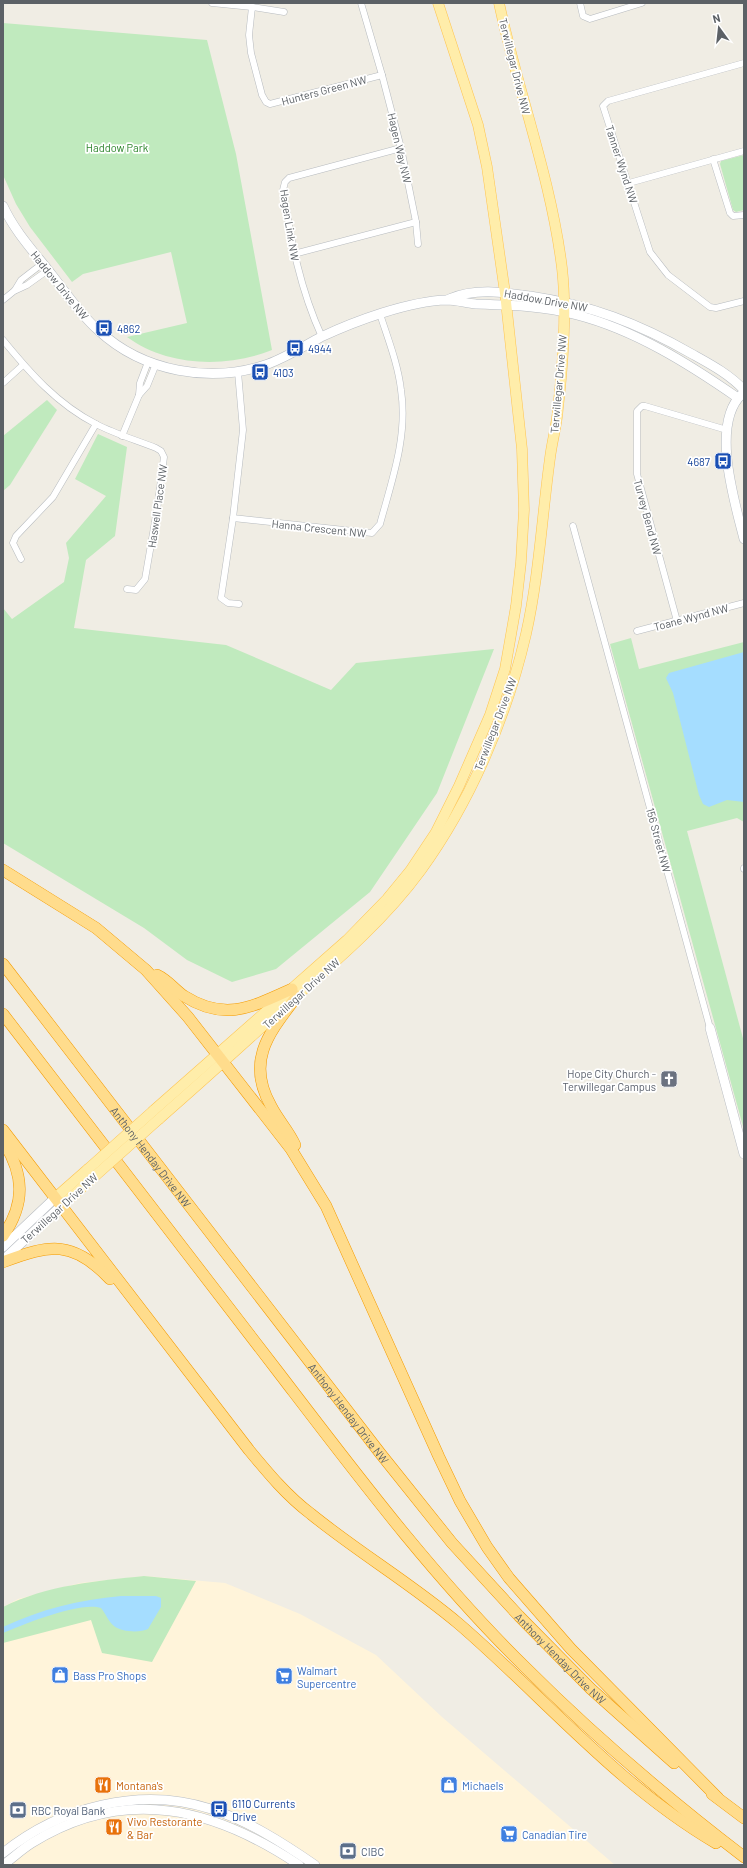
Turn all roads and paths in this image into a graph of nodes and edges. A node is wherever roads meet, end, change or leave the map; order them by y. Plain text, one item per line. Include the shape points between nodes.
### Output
1 (212, 3) edge
2 (361, 3) edge
3 (438, 3) edge
4 (499, 3) edge
5 (580, 3) edge
6 (642, 3) edge
7 (252, 7) junction
8 (284, 12) dead end
9 (744, 63) edge
10 (382, 75) junction
11 (401, 148) junction
12 (744, 151) edge
13 (713, 159) junction
14 (629, 183) junction
15 (3, 206) edge
16 (744, 215) edge
17 (416, 222) junction
18 (418, 244) dead end
19 (294, 254) junction
20 (45, 266) junction
21 (504, 293) junction
22 (3, 300) edge
23 (448, 300) junction
24 (563, 301) junction
25 (744, 301) edge
26 (506, 304) junction
27 (563, 312) junction
28 (380, 314) junction
29 (322, 337) junction
30 (3, 340) edge
31 (152, 363) junction
32 (23, 365) junction
33 (238, 372) junction
34 (3, 383) edge
35 (744, 390) edge
36 (741, 396) edge
37 (96, 424) junction
38 (727, 430) junction
39 (122, 436) junction
40 (233, 518) junction
41 (573, 526) dead end
42 (744, 539) edge
43 (21, 559) dead end
44 (127, 589) dead end
45 (744, 603) edge
46 (240, 604) dead end
47 (677, 621) junction
48 (637, 631) dead end
49 (3, 870) edge
50 (3, 964) edge
51 (146, 970) junction
52 (294, 992) junction
53 (3, 1014) edge
54 (710, 1028) joint
55 (221, 1059) junction
56 (3, 1130) edge
57 (3, 1140) edge
58 (744, 1154) edge
59 (308, 1175) junction
60 (58, 1202) junction
61 (3, 1236) edge
62 (3, 1247) edge
63 (3, 1261) edge
64 (136, 1305) junction
65 (718, 1798) junction
66 (744, 1818) edge
67 (3, 1853) edge
68 (744, 1858) edge
69 (3, 1865) edge
70 (299, 1865) edge
71 (315, 1865) edge

1 - 7 street
2 - 10 street, Hunters Green NW
3 - 21 main road, Terwillegar Drive NW via 478,125 490,188
4 - 24 main road, Terwillegar Drive NW via 509,49 550,197 561,267
5 - 6 street via 583,16 590,19
7 - 8 street
7 - 10 street, Hunters Green NW via 250,49 262,95 267,103
9 - 14 street, Tanner Wynd NW via 608,101 603,106
10 - 11 street, Hagen Way NW
11 - 17 street, Hagen Way NW
11 - 19 street, Hagen Link NW via 286,180 283,190
12 - 13 street
13 - 14 street
13 - 16 street via 730,213 733,216
14 - 25 street, Tanner Wynd NW via 650,252 668,275 711,308
15 - 20 street, Haddow Drive NW
17 - 18 street, Hagen Way NW
17 - 19 street
19 - 29 street, Hagen Link NW via 307,304
20 - 22 street via 27,285
20 - 31 street, Haddow Drive NW via 98,330 118,346
21 - 23 street, Haddow Drive NW via 461,294
21 - 24 street, Haddow Drive NW
21 - 26 main road, Terwillegar Drive NW
23 - 26 street, Haddow Drive NW via 474,304
23 - 28 street, Haddow Drive NW
24 - 27 main road, Terwillegar Drive NW
24 - 35 street, Haddow Drive NW via 595,309 643,327 720,370
26 - 27 street, Haddow Drive NW
26 - 52 main road, Terwillegar Drive NW via 522,449 524,510 516,606 498,689 481,737 459,786 436,832 410,871 362,926
27 - 36 street, Haddow Drive NW via 629,333
27 - 52 main road, Terwillegar Drive NW via 558,408 535,580 526,634 495,732 443,837 420,870 369,931
28 - 29 street, Haddow Drive NW
28 - 40 street, Hanna Crescent NW via 400,384 403,411 400,451 378,528 372,533 366,533
29 - 33 street, Haddow Drive NW via 271,363
30 - 32 street
31 - 33 street, Haddow Drive NW via 195,373
31 - 39 street via 147,386 139,396
32 - 34 street
32 - 37 street via 58,400
33 - 40 street via 243,430
36 - 38 street via 731,411
37 - 39 street
37 - 43 street via 52,497 16,536 14,542
38 - 42 street via 729,483
38 - 47 street, Turvey Bend NW via 645,406 637,411 637,474
39 - 44 street, Haswell Place NW via 156,448 164,457 145,579 136,590
40 - 46 street via 221,598 228,603
41 - 54 street, 156 Street NW
45 - 47 street, Toane Wynd NW
47 - 48 street, Toane Wynd NW
49 - 51 highway via 96,928
50 - 65 highway, Anthony Henday Drive NW via 380,1453 457,1548 591,1689
51 - 52 highway via 160,976 184,996 204,1007 225,1011 252,1007
51 - 55 highway
52 - 55 main road, Terwillegar Drive NW
52 - 59 highway via 264,1045 260,1058 260,1072 263,1089 291,1136
53 - 68 highway via 358,1475 462,1601 524,1667 610,1748
54 - 58 street, 156 Street NW
55 - 59 highway via 292,1149
55 - 60 main road, Terwillegar Drive NW, bridge
56 - 60 highway
57 - 61 highway via 18,1170 20,1186 16,1213
59 - 65 highway via 326,1206 439,1458 487,1547 509,1578 571,1649
60 - 62 street, Terwillegar Drive NW
60 - 63 street, Terwillegar Drive NW
60 - 64 highway
63 - 64 highway via 42,1248 66,1250 95,1265
64 - 68 highway via 249,1450 294,1500 459,1624 594,1752 684,1824
65 - 66 highway, Anthony Henday Drive NW
67 - 71 street via 42,1826 77,1811 129,1801 170,1801 211,1809 236,1819 261,1831
69 - 70 street via 31,1843 76,1821 114,1812 141,1810 178,1811 205,1817 242,1832

